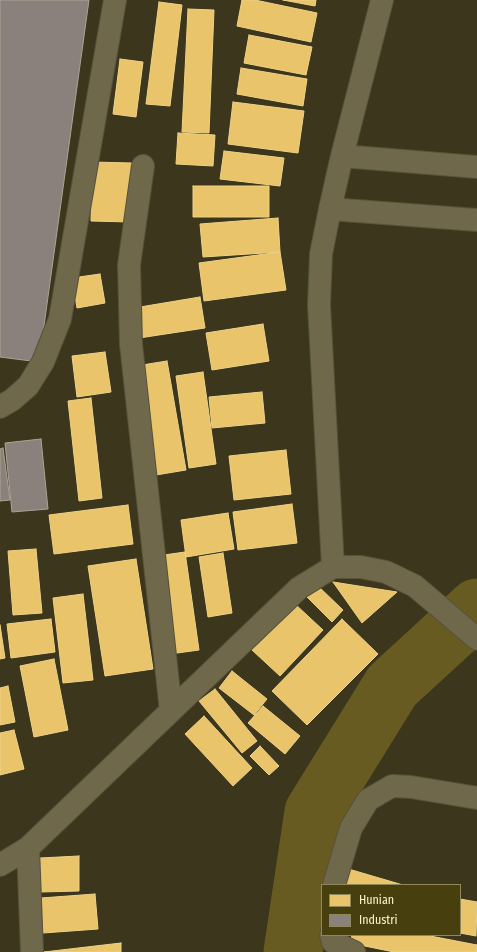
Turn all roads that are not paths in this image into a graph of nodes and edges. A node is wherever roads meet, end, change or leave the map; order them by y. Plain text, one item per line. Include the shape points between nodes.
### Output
1 (115, 0) edge
2 (382, 0) edge
3 (342, 156) junction
4 (142, 166) dead end
5 (477, 167) edge
6 (330, 210) junction
7 (477, 220) edge
8 (0, 407) edge
9 (333, 567) junction
10 (474, 637) edge
11 (171, 711) junction
12 (477, 798) edge
13 (28, 848) junction
14 (0, 865) edge
15 (334, 884) edge
16 (331, 936) edge
17 (32, 952) edge
18 (354, 952) edge

1 - 8 street via 60,319 43,362 28,386
2 - 3 street
3 - 5 street
3 - 6 street
4 - 11 street via 129,265 131,344
6 - 7 street
6 - 9 street via 321,254 319,305
9 - 10 street via 361,567 386,572 415,586
9 - 11 street via 299,588
11 - 13 street
12 - 15 street via 392,786 368,800 351,828
13 - 14 street
13 - 17 street
16 - 18 street via 333,942

